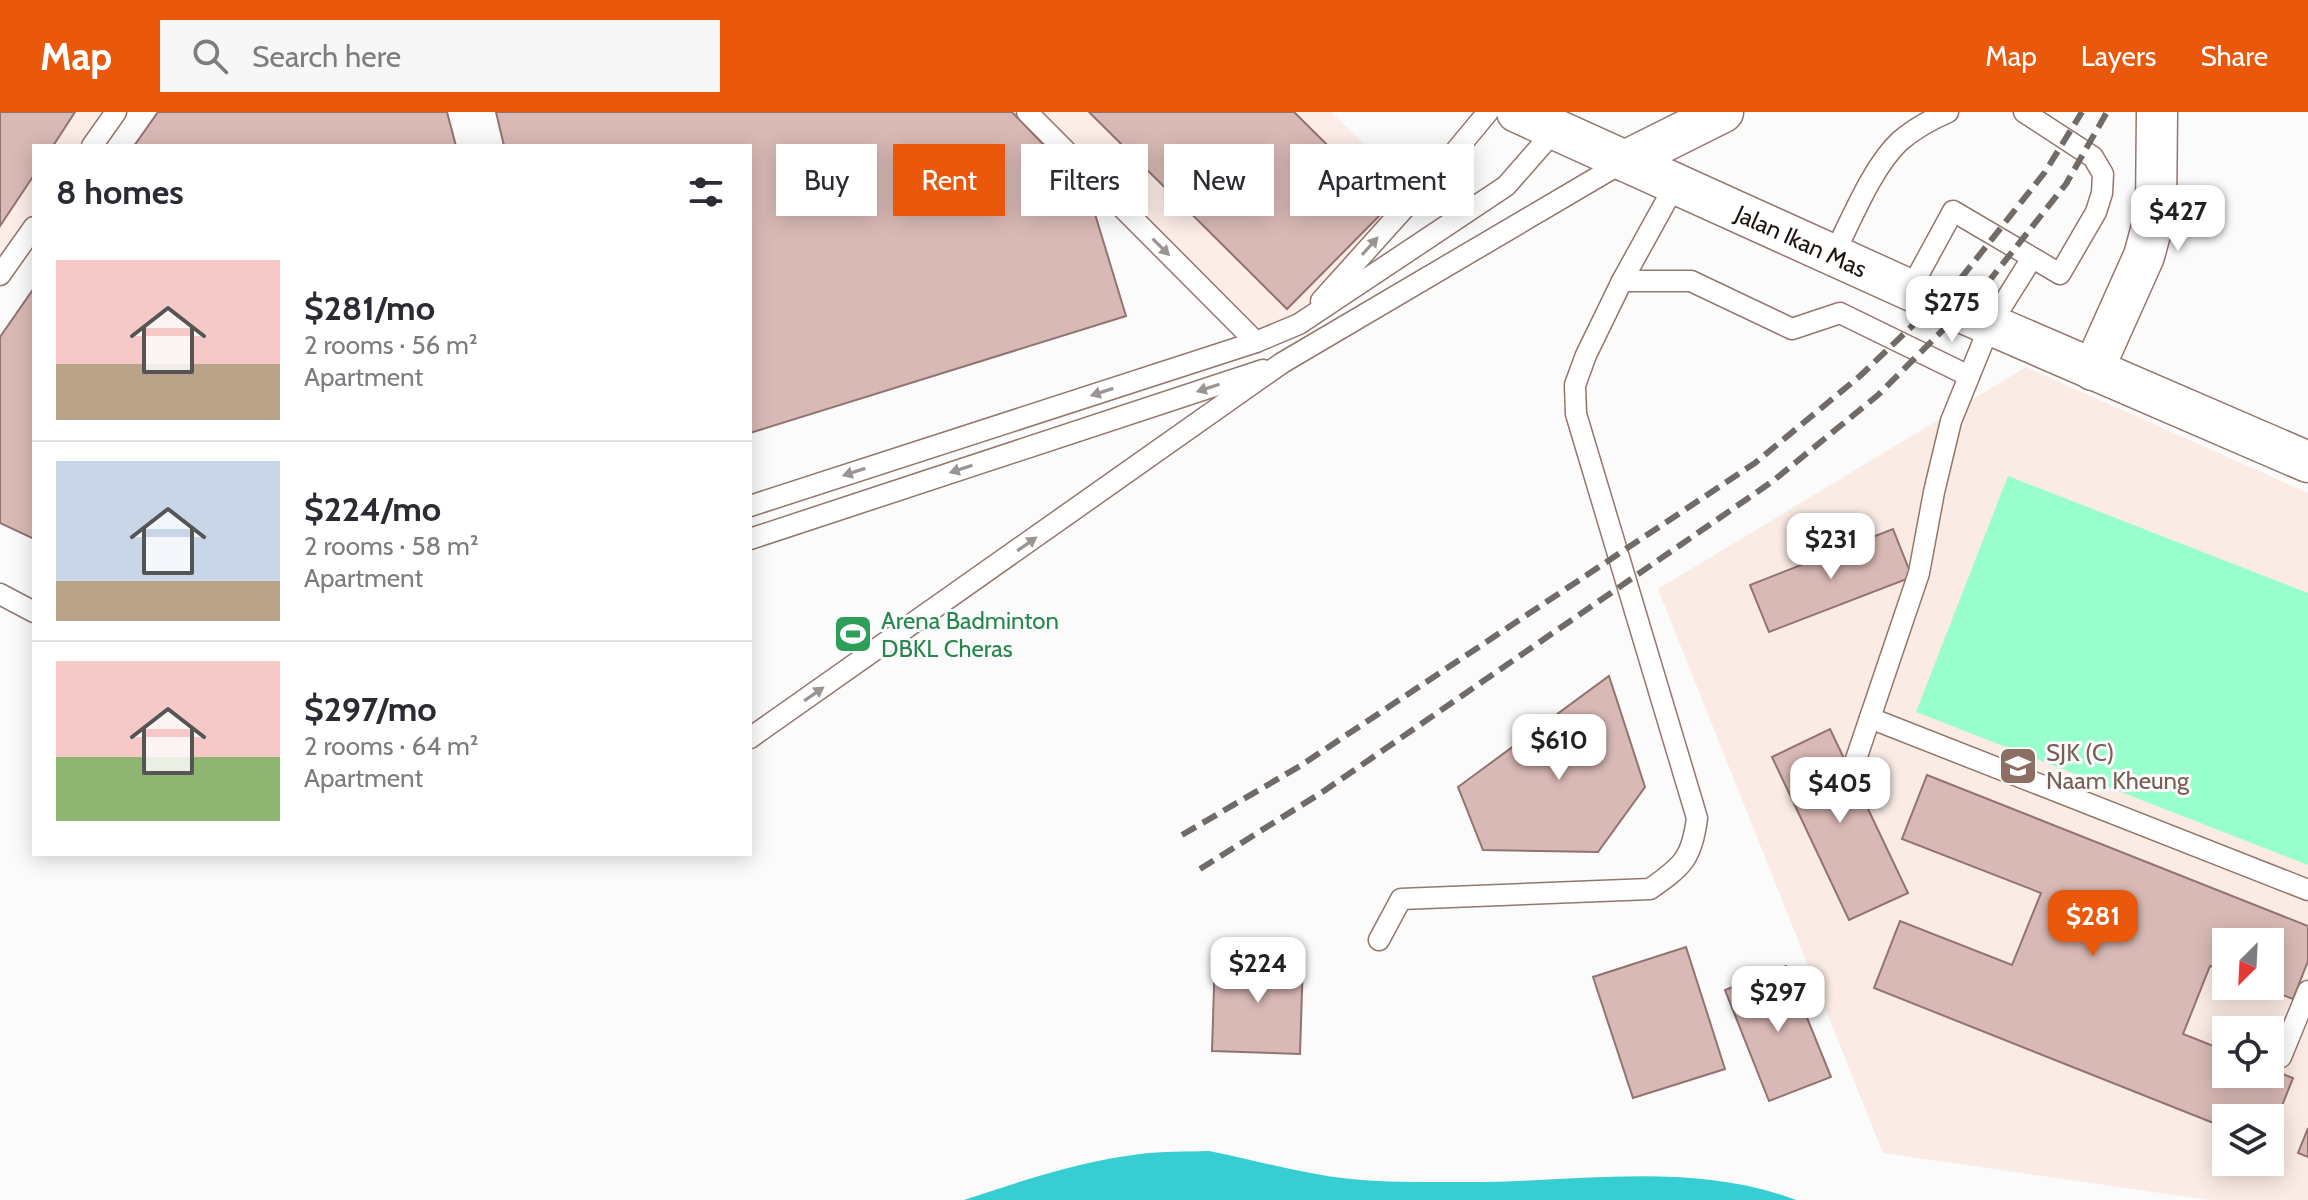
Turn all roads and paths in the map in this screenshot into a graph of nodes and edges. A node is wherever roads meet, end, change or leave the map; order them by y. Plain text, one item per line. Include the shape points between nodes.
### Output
1 (116, 112) edge
2 (1027, 112) edge
3 (1488, 112) edge
4 (1517, 112) edge
5 (1723, 112) edge
6 (1948, 112) edge
7 (2024, 112) edge
8 (2157, 112) edge
9 (1556, 129) junction
10 (93, 144) edge
11 (1625, 161) junction
12 (1675, 185) junction
13 (32, 230) edge
14 (1833, 256) junction
15 (2032, 258) junction
16 (0, 275) edge
17 (1622, 281) junction
18 (1910, 290) junction
19 (1299, 324) junction
20 (1990, 325) junction
21 (1256, 342) junction
22 (1282, 363) junction
23 (2093, 370) junction
24 (1969, 376) junction
25 (2308, 462) edge
26 (752, 505) edge
27 (752, 538) edge
28 (0, 594) edge
29 (32, 611) edge
30 (1870, 718) junction
31 (752, 737) edge
32 (1853, 768) dead end
33 (2308, 890) edge
34 (1379, 940) dead end
35 (2308, 991) edge
36 (2284, 1050) edge

1 - 10 lane
2 -> 21 lane
19 -> 3 lane
4 - 9 street, Jalan Ikan Mas
5 - 11 street
6 - 14 lane via 1897,143
7 - 15 lane via 2093,157 2103,174 2096,212 2060,274
8 - 23 street via 2156,212 2144,256
9 - 11 street, Jalan Ikan Mas
9 - 19 lane via 1506,186
11 - 12 street, Jalan Ikan Mas
11 - 22 lane
12 - 14 street, Jalan Ikan Mas
12 - 17 lane
13 - 16 lane
14 - 18 street, Jalan Ikan Mas
15 - 18 lane via 1953,211
15 - 20 lane
17 - 24 lane via 1691,281 1792,329 1840,313
17 - 34 lane via 1575,385 1576,414 1697,818 1693,847 1674,873 1650,889 1401,899
18 - 20 street, Jalan Ikan Mas
19 - 21 lane
20 - 23 street, Jalan Ikan Mas
20 - 24 lane
21 -> 26 lane
22 -> 27 lane
31 -> 22 lane
23 - 25 street, Jalan Ikan Mas
24 - 30 lane via 1951,421 1919,573
28 - 29 lane
30 - 32 lane
30 - 33 lane
35 - 36 lane

